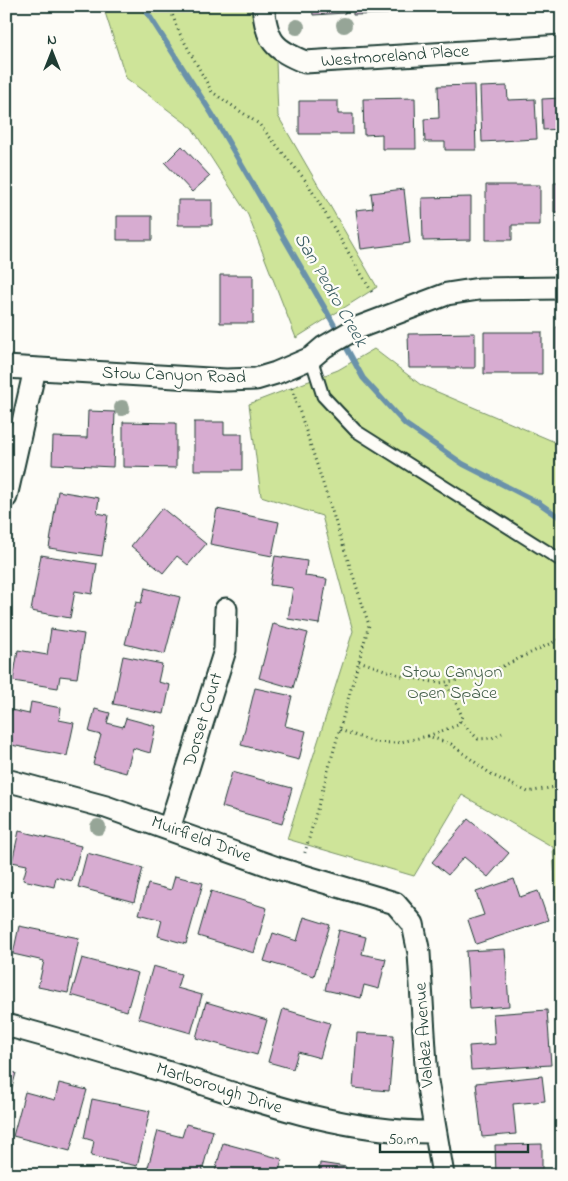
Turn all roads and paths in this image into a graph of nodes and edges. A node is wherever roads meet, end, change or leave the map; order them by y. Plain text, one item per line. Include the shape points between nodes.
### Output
1 (169, 6) edge
2 (263, 6) edge
3 (562, 46) edge
4 (562, 288) edge
5 (373, 294) dead end
6 (317, 353) junction
7 (6, 367) edge
8 (286, 368) junction
9 (35, 369) junction
10 (6, 497) edge
11 (562, 561) edge
12 (226, 609) dead end
13 (562, 638) edge
14 (359, 662) junction
15 (446, 682) junction
16 (460, 721) junction
17 (340, 730) junction
18 (502, 733) dead end
19 (428, 736) junction
20 (6, 780) edge
21 (562, 784) edge
22 (169, 829) junction
23 (299, 874) junction
24 (394, 903) joint
25 (6, 1025) edge
26 (435, 1132) junction
27 (443, 1175) edge

1 - 5 path via 179,32 212,92 259,124 306,181
2 - 3 street, Westmoreland Place via 270,38 284,54 305,62
4 - 6 street, Stow Canyon Road via 479,289 447,294 357,328
6 - 8 street, Stow Canyon Road
6 - 11 lane via 323,396 356,431
7 - 9 street, Stow Canyon Road
8 - 9 street, Stow Canyon Road via 256,379 226,380
8 - 14 path via 369,626
9 - 10 street
12 - 22 street, Dorset Court via 225,650
13 - 15 path via 480,678
14 - 15 path via 402,676
14 - 17 path
15 - 16 path via 462,716
16 - 18 path via 478,739
16 - 19 path
17 - 19 path via 374,742 396,743
17 - 23 path
19 - 21 path via 451,744 492,775 528,792
20 - 22 street, Muirfield Drive via 106,807
22 - 23 street, Muirfield Drive
23 - 24 street, Muirfield Drive
24 - 26 street, Valdez Avenue via 413,924 419,953 427,1081
25 - 26 street, Marlborough Drive via 120,1057 286,1111 385,1131
26 - 27 street, Valdez Avenue

